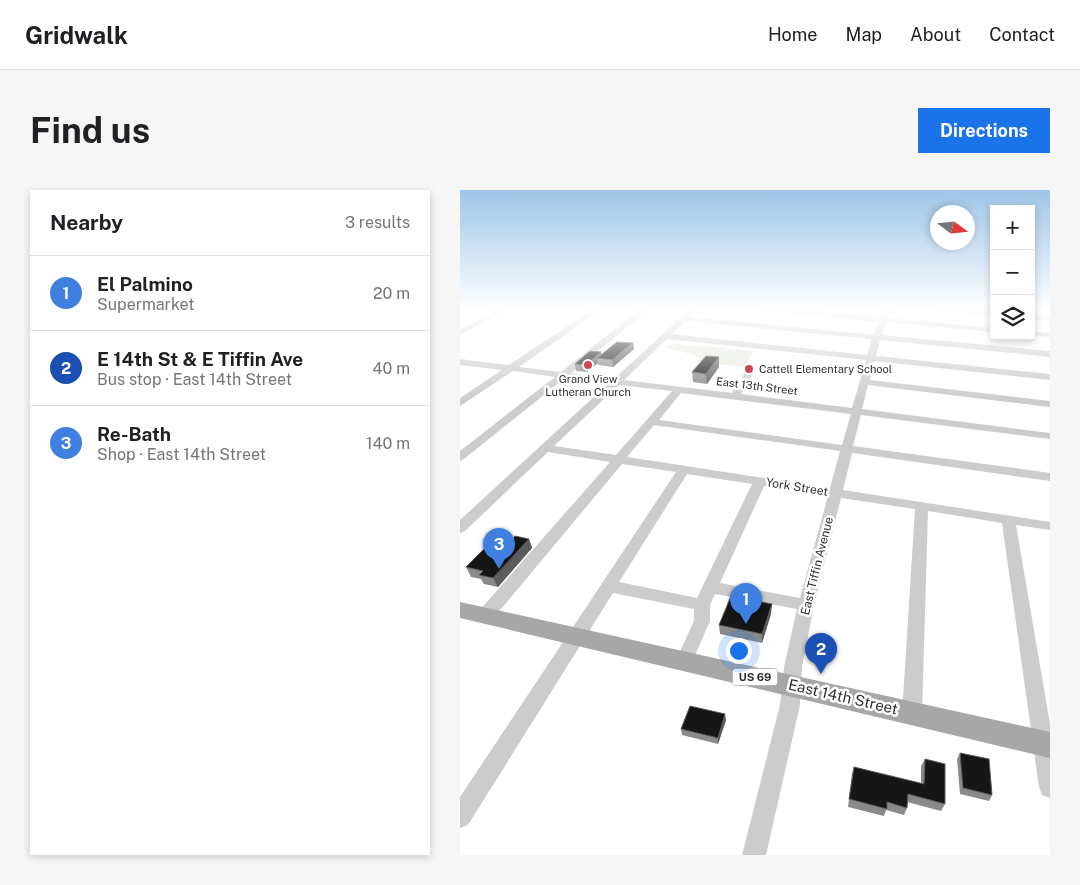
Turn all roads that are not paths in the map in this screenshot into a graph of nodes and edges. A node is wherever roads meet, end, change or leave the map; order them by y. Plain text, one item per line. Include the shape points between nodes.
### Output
1 (552, 340) edge
2 (607, 340) edge
3 (660, 340) edge
4 (702, 340) edge
5 (876, 340) edge
6 (908, 340) edge
7 (1050, 354) edge
8 (870, 361) junction
9 (460, 362) edge
10 (511, 368) junction
11 (750, 371) dead end
12 (562, 375) junction
13 (1050, 377) edge
14 (617, 382) junction
15 (864, 382) junction
16 (679, 389) junction
17 (735, 396) junction
18 (460, 403) edge
19 (1050, 404) edge
20 (857, 411) junction
21 (653, 422) junction
22 (1050, 436) edge
23 (544, 448) junction
24 (847, 449) junction
25 (460, 457) edge
26 (618, 459) junction
27 (684, 470) junction
28 (1050, 477) edge
29 (760, 481) junction
30 (835, 493) junction
31 (922, 506) junction
32 (1008, 520) junction
33 (1050, 526) edge
34 (460, 528) edge
35 (609, 586) junction
36 (710, 587) junction
37 (702, 605) junction
38 (806, 605) junction
39 (460, 610) edge
40 (486, 616) junction
41 (576, 637) junction
42 (684, 662) junction
43 (792, 685) junction
44 (912, 714) junction
45 (1047, 744) edge
46 (1050, 788) edge
47 (460, 817) edge
48 (754, 855) edge

1 - 10 street
2 - 12 street
3 - 14 street
4 - 8 street via 813,352 811,359
5 - 8 street, East Tiffin Avenue
6 - 7 street
8 - 13 street
8 - 15 street, East Tiffin Avenue
9 - 10 street, East 13th Street
10 - 12 street, East 13th Street
10 - 18 street
11 - 17 street
12 - 14 street, East 13th Street
12 - 25 street
14 - 16 street, East 13th Street
14 - 23 street
15 - 19 street
15 - 20 street, East Tiffin Avenue
16 - 17 street, East 13th Street
16 - 21 street
17 - 20 street, East 13th Street
20 - 22 street, East 13th Street
20 - 24 street, East Tiffin Avenue
21 - 24 street
21 - 26 street
23 - 26 street, York Street
23 - 34 street
24 - 28 street
24 - 30 street, East Tiffin Avenue
26 - 27 street, York Street
26 - 40 street
27 - 29 street, York Street
27 - 35 street
29 - 30 street, York Street
29 - 36 street
30 - 31 street, York Street
30 - 38 street, East Tiffin Avenue
31 - 32 street, York Street
31 - 44 street
32 - 33 street, York Street
32 - 45 street
35 - 37 street
35 - 41 street
36 - 37 street
36 - 38 street
37 - 42 street via 702,621
38 - 43 street, East Tiffin Avenue via 792,667
39 - 40 main road, East 14th Street / US 69
40 - 41 main road, East 14th Street / US 69
41 - 42 main road, East 14th Street / US 69
41 - 47 street
42 - 43 main road, East 14th Street / US 69
43 - 44 main road, East 14th Street / US 69
43 - 48 street, East Tiffin Avenue
44 - 45 main road, East 14th Street / US 69
45 - 46 street

